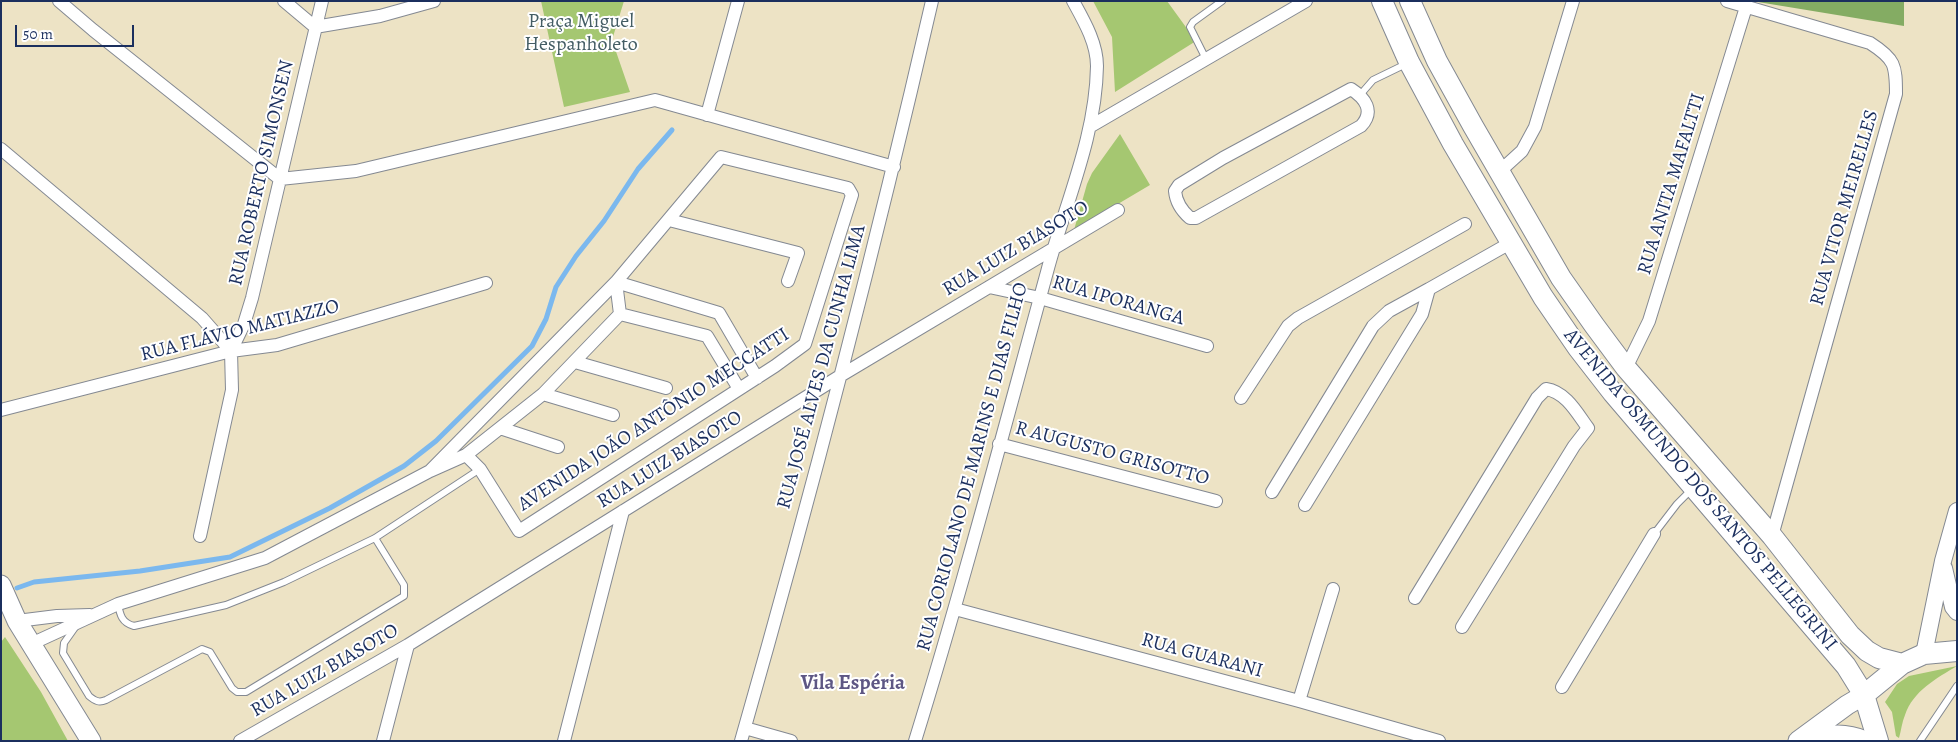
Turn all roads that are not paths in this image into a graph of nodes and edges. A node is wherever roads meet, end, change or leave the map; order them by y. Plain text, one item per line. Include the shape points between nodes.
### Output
1 (59, 1) edge
2 (284, 1) edge
3 (322, 1) edge
4 (434, 1) edge
5 (738, 1) edge
6 (932, 1) edge
7 (1073, 1) edge
8 (1222, 1) edge
9 (1306, 1) edge
10 (1382, 1) edge
11 (1410, 1) edge
12 (1574, 1) edge
13 (1727, 1) edge
14 (1746, 7) junction
15 (315, 27) junction
16 (1206, 59) junction
17 (1409, 62) junction
18 (1360, 95) junction
19 (707, 115) junction
20 (1091, 126) junction
21 (1, 149) edge
22 (894, 167) junction
23 (1499, 172) junction
24 (280, 179) junction
25 (1118, 210) dead end
26 (669, 220) junction
27 (1465, 224) dead end
28 (1512, 242) junction
29 (1053, 248) junction
30 (788, 281) dead end
31 (616, 282) junction
32 (486, 283) dead end
33 (989, 287) junction
34 (1429, 289) junction
35 (1040, 298) junction
36 (620, 314) junction
37 (1206, 346) dead end
38 (232, 351) junction
39 (575, 362) junction
40 (1626, 368) junction
41 (840, 376) junction
42 (757, 378) junction
43 (666, 388) dead end
44 (738, 389) junction
45 (543, 394) junction
46 (1241, 398) dead end
47 (1, 410) edge
48 (613, 415) dead end
49 (500, 428) junction
50 (999, 444) junction
51 (558, 447) dead end
52 (466, 455) junction
53 (480, 469) junction
54 (430, 471) junction
55 (1695, 487) junction
56 (1272, 492) dead end
57 (1216, 501) dead end
58 (1305, 505) dead end
59 (622, 511) junction
60 (1957, 511) edge
61 (1732, 533) junction
62 (1654, 534) joint
63 (200, 536) dead end
64 (1772, 536) junction
65 (375, 538) junction
66 (1943, 561) junction
67 (1, 585) edge
68 (1333, 589) dead end
69 (1415, 598) dead end
70 (118, 604) junction
71 (955, 609) junction
72 (1957, 612) edge
73 (95, 615) junction
74 (17, 621) junction
75 (78, 622) junction
76 (1462, 627) dead end
77 (31, 644) junction
78 (408, 645) junction
79 (1957, 651) edge
80 (1924, 654) junction
81 (1902, 664) junction
82 (1957, 686) edge
83 (1562, 687) dead end
84 (1864, 695) junction
85 (1299, 701) junction
86 (745, 728) junction
87 (91, 741) edge
88 (240, 741) edge
89 (383, 741) edge
90 (564, 741) edge
91 (741, 741) edge
92 (791, 741) edge
93 (915, 741) edge
94 (1438, 741) edge
95 (1798, 741) edge
96 (1810, 741) edge
97 (1866, 741) edge
98 (1878, 741) edge
99 (1920, 741) edge

1 - 24 street
2 - 15 street
3 - 15 street, RUA ROBERTO SIMONSEN
4 - 15 street via 380,16
5 - 19 street
6 - 22 street, RUA JOSÉ ALVES DA CUNHA LIMA
7 - 20 street, RUA CORIOLANO DE MARINS E DIAS FILHO via 1096,55
8 - 16 lane via 1190,27
9 - 16 street
10 - 17 main road, AVENIDA OSMUNDO DOS SANTOS PELLEGRINI
11 - 23 main road, AVENIDA OSMUNDO DOS SANTOS PELLEGRINI via 1437,62
12 - 23 street via 1535,127 1522,150
13 - 14 street, RUA VITOR MEIRELLES
14 - 40 street, RUA ANITA MAFALTTI via 1649,321
14 - 64 street, RUA VITOR MEIRELLES via 1870,43 1887,54 1896,73 1896,94
15 - 24 street, RUA ROBERTO SIMONSEN
16 - 20 street
17 - 18 lane via 1373,80
17 - 28 main road, AVENIDA OSMUNDO DOS SANTOS PELLEGRINI via 1453,144
18 - 18 street via 1350,89 1179,185 1175,191 1176,199 1185,214 1196,218 1361,126 1368,119 1368,110
19 - 22 street
19 - 24 street via 655,100 356,171
20 - 29 street, RUA CORIOLANO DE MARINS E DIAS FILHO
21 - 38 street via 202,318
22 - 41 street, RUA JOSÉ ALVES DA CUNHA LIMA
23 - 40 main road, AVENIDA OSMUNDO DOS SANTOS PELLEGRINI via 1561,278
24 - 38 street, RUA ROBERTO SIMONSEN via 252,298
25 - 29 street, RUA LUIZ BIASOTO
26 - 30 street via 798,253
26 - 31 street, AVENIDA JOÃO ANTÔNIO MECCATTI
26 - 42 street, AVENIDA JOÃO ANTÔNIO MECCATTI via 721,157 848,188 852,195 805,344
27 - 46 street via 1298,318 1288,326
28 - 34 street
28 - 55 main road, AVENIDA OSMUNDO DOS SANTOS PELLEGRINI via 1578,348
29 - 33 street, RUA LUIZ BIASOTO
29 - 35 street, RUA CORIOLANO DE MARINS E DIAS FILHO
31 - 36 street
31 - 42 street via 719,313
31 - 54 street, AVENIDA JOÃO ANTÔNIO MECCATTI
32 - 38 street, RUA FLÁVIO MATIAZZO via 277,345
33 - 35 street, RUA IPORANGA
33 - 41 street, RUA LUIZ BIASOTO
34 - 56 street via 1389,311 1373,326
34 - 58 street via 1422,314
35 - 37 street, RUA IPORANGA
35 - 50 street, RUA CORIOLANO DE MARINS E DIAS FILHO
36 - 39 street
36 - 44 street via 707,336
38 - 47 street, RUA FLÁVIO MATIAZZO
38 - 63 street via 232,390
39 - 43 street
39 - 45 street
40 - 64 main road, AVENIDA OSMUNDO DOS SANTOS PELLEGRINI
41 - 59 street, RUA LUIZ BIASOTO
41 - 86 street, RUA JOSÉ ALVES DA CUNHA LIMA
42 - 44 street, AVENIDA JOÃO ANTÔNIO MECCATTI
44 - 53 street, AVENIDA JOÃO ANTÔNIO MECCATTI via 519,531
45 - 48 street
45 - 49 street
49 - 51 street
49 - 52 street
50 - 57 street, R AUGUSTO GRISOTTO
50 - 71 street, RUA CORIOLANO DE MARINS E DIAS FILHO
52 - 53 street, AVENIDA JOÃO ANTÔNIO MECCATTI
52 - 54 street
53 - 65 lane
54 - 70 street via 265,558
55 - 61 main road, AVENIDA OSMUNDO DOS SANTOS PELLEGRINI
55 - 62 lane
59 - 78 street, RUA LUIZ BIASOTO
59 - 90 street
60 - 66 street
61 - 64 main road via 1754,539
61 - 84 main road, AVENIDA OSMUNDO DOS SANTOS PELLEGRINI via 1846,666
62 - 83 street
64 - 81 main road, AVENIDA OSMUNDO DOS SANTOS PELLEGRINI via 1866,651
65 - 70 lane via 284,582 226,605 134,626 121,617
65 - 75 lane via 404,585 404,596 246,692 232,688 210,652 202,649 106,700 95,701 63,654 64,643
66 - 72 street via 1953,607
66 - 80 street
67 - 74 main road
68 - 85 street
69 - 76 street via 1537,398 1546,389 1559,394 1588,428
70 - 73 street
71 - 85 street, RUA GUARANI
71 - 93 street, RUA CORIOLANO DE MARINS E DIAS FILHO
73 - 74 street
73 - 75 street
74 - 77 main road
75 - 77 street
77 - 87 main road
78 - 88 street, RUA LUIZ BIASOTO
78 - 89 street
79 - 80 main road
80 - 81 main road
81 - 84 main road
82 - 99 lane
84 - 95 main road
84 - 98 main road, AVENIDA OSMUNDO DOS SANTOS PELLEGRINI
85 - 94 street, RUA GUARANI
86 - 91 street, RUA JOSÉ ALVES DA CUNHA LIMA
86 - 92 street
96 - 97 main road via 1839,734

